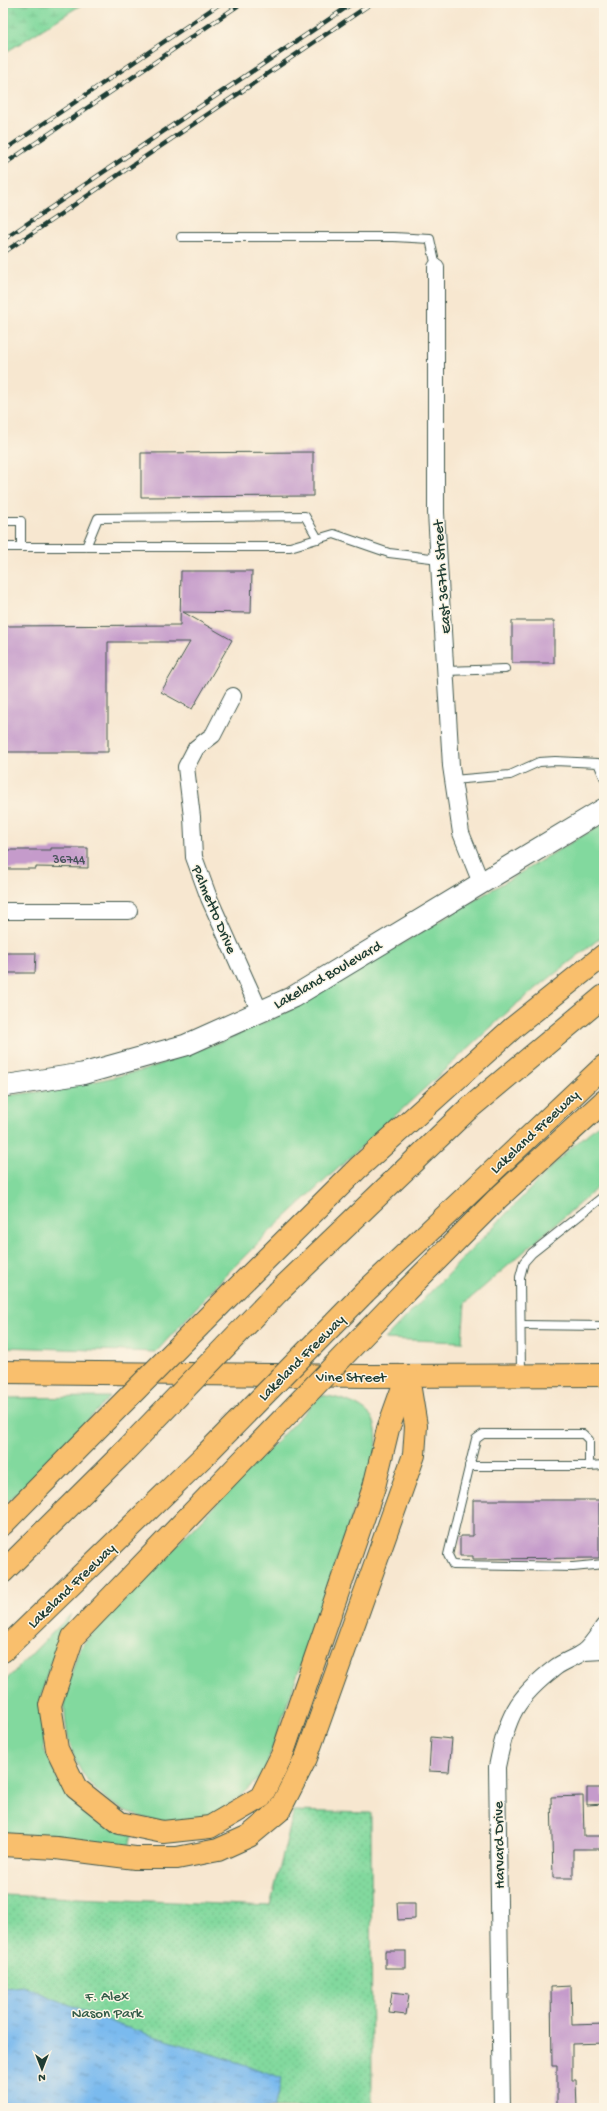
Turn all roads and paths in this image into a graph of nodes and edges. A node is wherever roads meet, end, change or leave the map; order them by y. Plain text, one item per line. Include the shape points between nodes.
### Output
1 (182, 237) dead end
2 (436, 267) joint
3 (3, 521) edge
4 (318, 539) junction
5 (3, 547) edge
6 (21, 547) junction
7 (86, 547) junction
8 (440, 559) junction
9 (505, 668) dead end
10 (446, 671) junction
11 (232, 696) dead end
12 (604, 777) edge
13 (453, 780) junction
14 (604, 809) edge
15 (481, 883) junction
16 (3, 911) edge
17 (129, 911) dead end
18 (604, 955) edge
19 (604, 996) edge
20 (260, 1012) junction
21 (604, 1066) edge
22 (3, 1086) edge
23 (604, 1101) edge
24 (604, 1196) edge
25 (521, 1325) junction
26 (604, 1326) edge
27 (3, 1372) edge
28 (604, 1375) edge
29 (407, 1376) junction
30 (522, 1376) junction
31 (604, 1465) edge
32 (469, 1466) junction
33 (589, 1466) junction
34 (3, 1524) edge
35 (604, 1564) edge
36 (3, 1572) edge
37 (604, 1626) edge
38 (604, 1651) edge
39 (3, 1652) edge
40 (584, 1652) junction
41 (3, 1845) edge
42 (502, 2108) edge

1 - 2 lane via 430,239
2 - 8 street, East 367th Street via 436,513
3 - 6 lane via 21,521
4 - 7 lane via 290,547
4 - 7 lane via 305,516 98,518
4 - 8 lane via 334,534 389,553
5 - 6 lane
6 - 7 lane
8 - 10 street, East 367th Street
9 - 10 lane
10 - 13 street, East 367th Street
11 - 20 street, Palmetto Drive via 213,735 196,748 186,767 194,857 209,898
12 - 13 lane via 598,763 555,761 538,762 510,775
13 - 15 street, East 367th Street via 461,833
14 - 15 street, Lakeland Boulevard
15 - 20 street, Lakeland Boulevard via 293,997
16 - 17 street
18 - 34 main road, bridge via 514,1027 370,1157
19 - 36 main road, bridge via 466,1111 279,1291
20 - 22 street, Lakeland Boulevard via 186,1045 82,1074
21 - 39 main road, Lakeland Freeway, bridge via 365,1292 204,1456
23 - 29 main road, bridge via 497,1198 73,1637 50,1705 57,1749 76,1788 120,1823 163,1832 210,1827 261,1797 282,1755 374,1487 388,1429
24 - 25 lane via 524,1262 520,1277
25 - 26 lane
25 - 30 lane
27 - 29 main road, Vine Street
28 - 30 main road, Vine Street
29 - 30 main road, Vine Street
29 - 41 main road via 416,1426 414,1455 306,1758 279,1811 242,1838 218,1850 177,1858 135,1858 56,1848
31 - 33 lane
32 - 33 lane
32 - 33 lane via 476,1439 483,1434 583,1434 589,1440
32 - 35 lane via 448,1555 453,1565 573,1567
37 - 40 street, Harvard Drive
38 - 40 street
40 - 42 street, Harvard Drive via 558,1666 537,1682 516,1706 504,1732 496,1767

